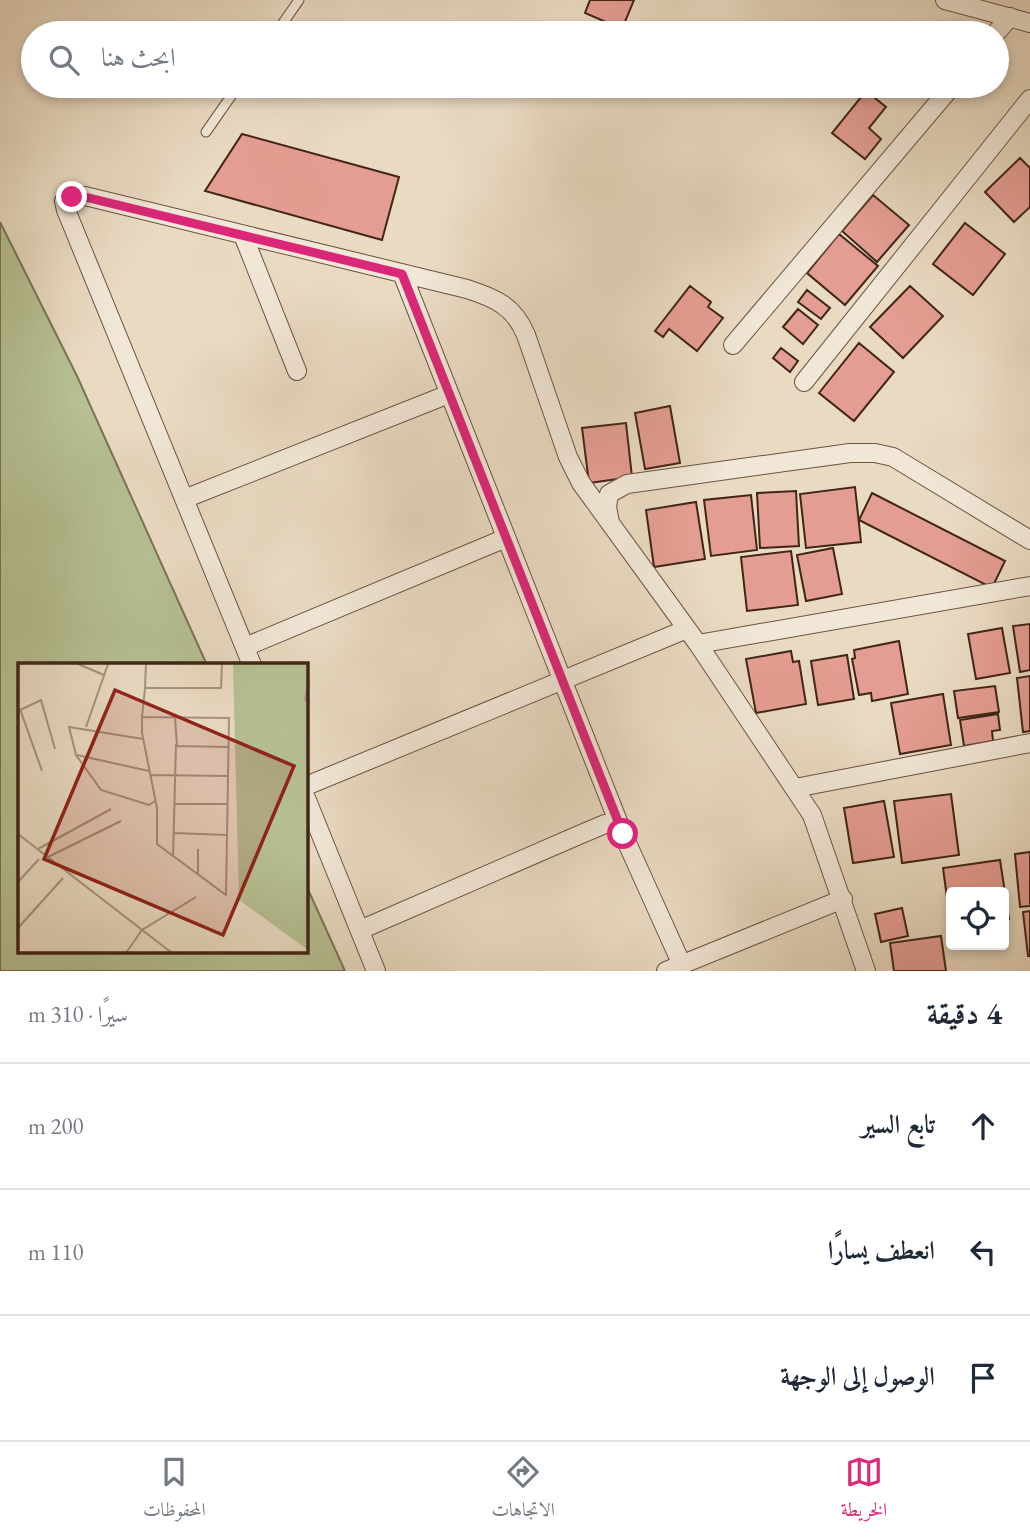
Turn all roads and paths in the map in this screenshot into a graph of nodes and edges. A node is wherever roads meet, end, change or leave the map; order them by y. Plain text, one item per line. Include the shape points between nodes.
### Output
1 (299, 0) edge
2 (945, 0) edge
3 (1010, 18) junction
4 (284, 21) edge
5 (1007, 21) edge
6 (1030, 23) edge
7 (230, 98) edge
8 (942, 98) edge
9 (1030, 99) edge
10 (206, 132) dead end
11 (243, 235) junction
12 (402, 274) junction
13 (733, 345) dead end
14 (297, 371) dead end
15 (804, 382) dead end
16 (449, 394) junction
17 (184, 499) junction
18 (610, 522) junction
19 (506, 538) junction
20 (1030, 540) edge
21 (1030, 586) edge
22 (687, 629) junction
23 (698, 644) junction
24 (245, 648) junction
25 (251, 663) edge
26 (562, 680) junction
27 (1030, 743) edge
28 (308, 785) edge
29 (795, 788) junction
30 (308, 804) edge
31 (623, 834) junction
32 (843, 899) junction
33 (360, 930) junction
34 (674, 968) edge
35 (376, 971) edge
36 (866, 971) edge

1 - 4 lane
2 - 3 street
3 - 5 street
3 - 6 street
7 - 10 lane
8 - 13 street
9 - 15 street
11 - 12 street
11 - 14 street
11 - 17 street via 85,197 64,201
12 - 16 street
12 - 18 street via 494,298 514,313 526,335 568,457
16 - 17 street
16 - 19 street
17 - 24 street
18 - 20 street via 609,494 627,484 875,453 914,468
18 - 22 street
19 - 24 street
19 - 26 street
21 - 23 street
22 - 23 street
22 - 26 street
23 - 29 street
24 - 25 street
26 - 28 street
26 - 31 street
27 - 29 street
29 - 32 street via 812,815
30 - 33 street
31 - 33 street via 614,824 605,824
31 - 34 street
32 - 34 street
32 - 36 street
33 - 35 street

